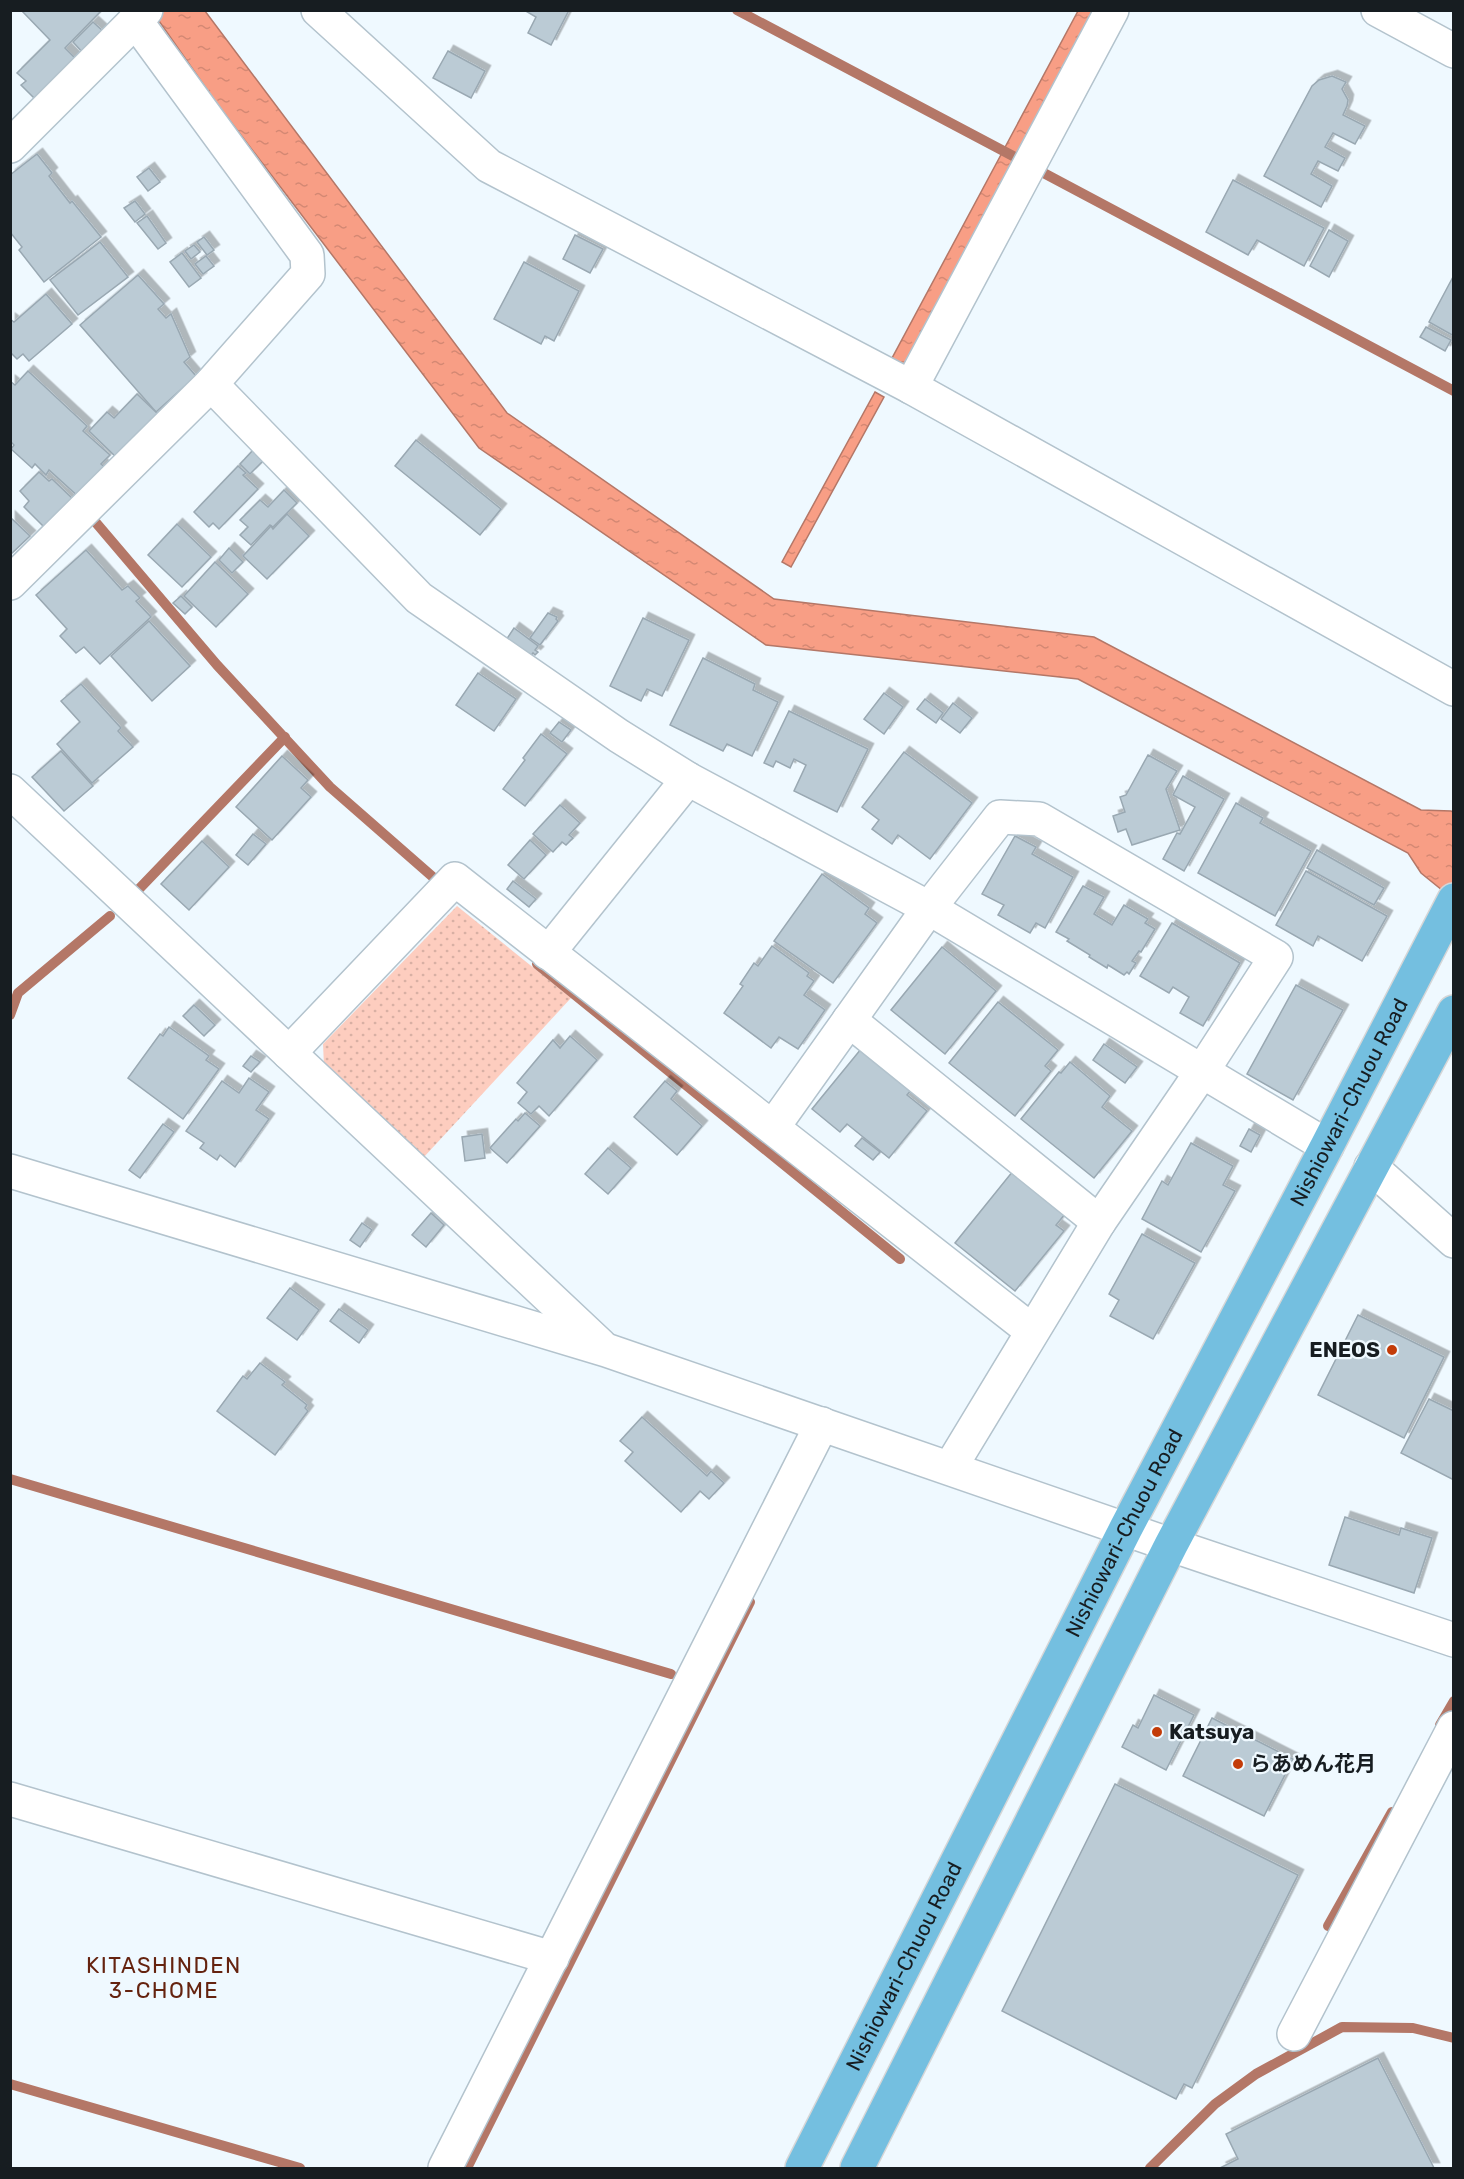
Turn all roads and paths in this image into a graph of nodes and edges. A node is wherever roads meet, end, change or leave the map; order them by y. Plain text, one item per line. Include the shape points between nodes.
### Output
1 (318, 10) edge
2 (1112, 10) edge
3 (1378, 10) edge
4 (142, 14) edge
5 (1454, 51) edge
6 (10, 146) edge
7 (211, 384) junction
8 (911, 387) junction
9 (10, 583) edge
10 (1454, 688) edge
11 (688, 779) junction
12 (10, 791) edge
13 (1454, 900) edge
14 (929, 908) junction
15 (548, 953) junction
16 (1454, 1011) edge
17 (849, 1020) junction
18 (289, 1053) junction
19 (1203, 1070) junction
20 (773, 1127) junction
21 (1328, 1146) junction
22 (1371, 1167) junction
23 (10, 1171) edge
24 (1099, 1221) junction
25 (1454, 1241) edge
26 (1032, 1331) junction
27 (606, 1350) junction
28 (822, 1424) junction
29 (950, 1468) junction
30 (1126, 1528) junction
31 (1171, 1545) junction
32 (1454, 1640) edge
33 (1454, 1728) edge
34 (10, 1799) edge
35 (552, 1958) junction
36 (1294, 2034) dead end
37 (445, 2169) edge
38 (802, 2169) edge
39 (857, 2169) edge

1 - 8 street via 489,166
2 - 8 street
3 - 5 street
4 - 6 street
4 - 7 street via 307,255 309,274
7 - 9 street
7 - 11 street via 419,598
8 - 10 street
11 - 14 street
11 - 15 street
12 - 18 street
13 - 21 main road, Nishiowari-Chuou Road
14 - 17 street
14 - 19 street
14 - 19 street via 1000,817 1039,819 1276,957
15 - 18 street via 455,879
15 - 20 street
16 - 22 main road
17 - 20 street
17 - 24 street
18 - 27 street
19 - 21 street
19 - 24 street
20 - 26 street
21 - 30 main road, Nishiowari-Chuou Road
22 - 25 street
22 - 31 main road
23 - 27 street
24 - 26 street
26 - 29 street
27 - 28 street
28 - 29 street
28 - 35 street
29 - 30 street
30 - 31 street
30 - 38 main road, Nishiowari-Chuou Road
31 - 32 street
31 - 39 main road
33 - 36 street
34 - 35 street
35 - 37 street

